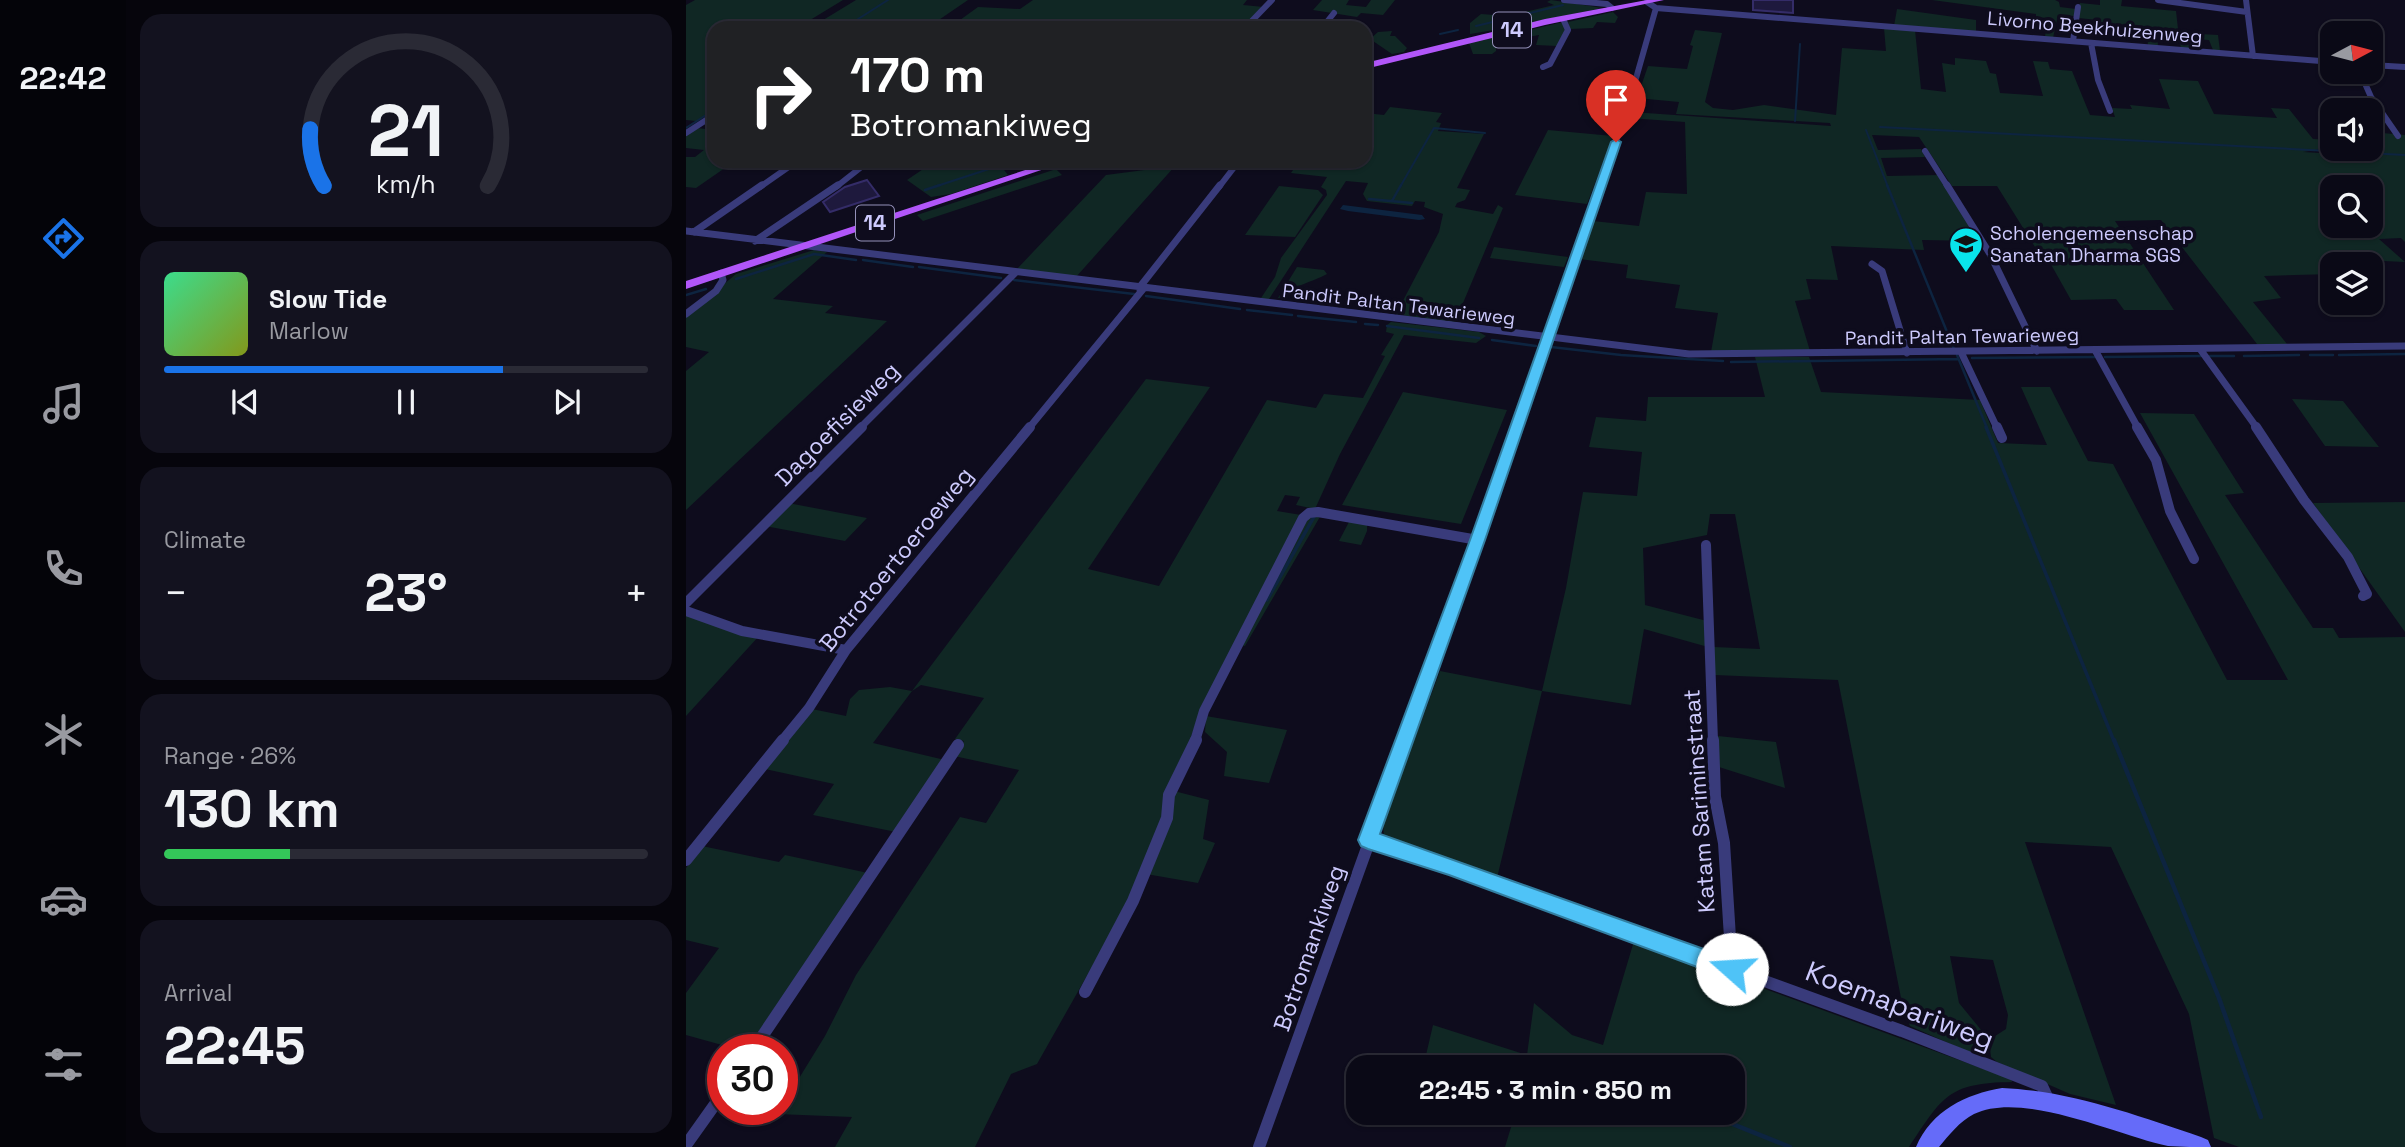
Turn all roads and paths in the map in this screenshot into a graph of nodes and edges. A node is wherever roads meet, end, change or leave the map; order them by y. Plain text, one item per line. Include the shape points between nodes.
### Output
1 (1272, 0) edge
2 (1564, 0) edge
3 (2158, 0) edge
4 (2235, 0) edge
5 (2247, 1) edge
6 (1654, 3) edge
7 (2078, 7) dead end
8 (1612, 8) junction
9 (2247, 12) junction
10 (1334, 13) dead end
11 (1252, 21) edge
12 (1328, 21) edge
13 (1564, 21) dead end
14 (2073, 41) junction
15 (2091, 43) junction
16 (2253, 56) junction
17 (2320, 61) edge
18 (1372, 64) edge
19 (2384, 66) edge
20 (1543, 67) dead end
21 (2405, 67) edge
22 (2365, 84) edge
23 (2110, 111) dead end
24 (707, 120) edge
25 (686, 133) edge
26 (2398, 136) dead end
27 (1926, 151) dead end
28 (787, 168) edge
29 (860, 168) edge
30 (1042, 168) edge
31 (1233, 168) edge
32 (690, 232) edge
33 (755, 241) junction
34 (801, 247) junction
35 (1872, 264) dead end
36 (1016, 272) junction
37 (721, 273) junction
38 (686, 285) edge
39 (1142, 288) junction
40 (686, 314) edge
41 (1546, 339) junction
42 (2404, 347) edge
43 (2200, 349) junction
44 (2095, 350) junction
45 (2037, 351) junction
46 (1961, 352) junction
47 (1907, 353) junction
48 (2002, 438) dead end
49 (1478, 540) junction
50 (1706, 545) dead end
51 (2194, 559) dead end
52 (2363, 596) dead end
53 (686, 603) edge
54 (686, 611) edge
55 (846, 650) junction
56 (958, 745) dead end
57 (1368, 840) junction
58 (686, 860) edge
59 (1732, 969) junction
60 (1085, 992) dead end
61 (764, 1034) edge
62 (2049, 1101) junction
63 (707, 1115) edge
64 (686, 1145) edge
65 (1259, 1147) edge
66 (1926, 1147) edge
67 (2201, 1147) edge

1 - 11 street
2 - 8 street
3 - 9 street
4 - 5 street
5 - 9 street
6 - 8 main road, 14
6 - 14 street, Livorno Beekhuizenweg
6 - 41 street, Botromankiweg via 1627,110
7 - 14 street
8 - 18 main road, 14
9 - 16 street
10 - 12 street
13 - 20 street via 1568,30 1550,64
14 - 15 street, Livorno Beekhuizenweg
15 - 16 street, Livorno Beekhuizenweg
15 - 23 street
16 - 17 street, Livorno Beekhuizenweg
19 - 21 street
22 - 26 street
24 - 25 street
27 - 45 street via 1990,254
28 - 32 street
29 - 33 street
30 - 34 main road, 14
31 - 39 street, Botrotoertoeroeweg
32 - 33 street, Pandit Paltan Tewarieweg
33 - 34 street, Pandit Paltan Tewarieweg
34 - 36 street, Pandit Paltan Tewarieweg
34 - 37 main road, 14
35 - 47 street via 1882,271
36 - 39 street, Pandit Paltan Tewarieweg
36 - 53 street, Dagoefisieweg
37 - 38 main road, 14
37 - 40 street via 723,280 716,290
39 - 41 street, Pandit Paltan Tewarieweg
39 - 55 street, Botrotoertoeroeweg
41 - 47 street, Pandit Paltan Tewarieweg via 1689,354
41 - 49 street, Botromankiweg
42 - 43 street, Pandit Paltan Tewarieweg
43 - 44 street, Pandit Paltan Tewarieweg
43 - 52 street via 2358,575 2367,594
44 - 45 street, Pandit Paltan Tewarieweg
44 - 51 street via 2156,460 2170,512
45 - 46 street, Pandit Paltan Tewarieweg
46 - 47 street, Pandit Paltan Tewarieweg
46 - 48 street
49 - 57 street, Botromankiweg
49 - 60 street via 1318,512 1303,518 1204,711 1133,901
50 - 59 street, Katam Sariminstraat via 1715,797 1724,843
54 - 55 street via 757,633
55 - 58 street, Botrotoertoeroeweg via 809,708
56 - 61 street
57 - 59 street, Koemapariweg
57 - 65 street, Botromankiweg
59 - 62 street, Koemapariweg via 2042,1086
62 - 66 street via 1998,1098 1976,1102
62 - 67 street
63 - 64 street

